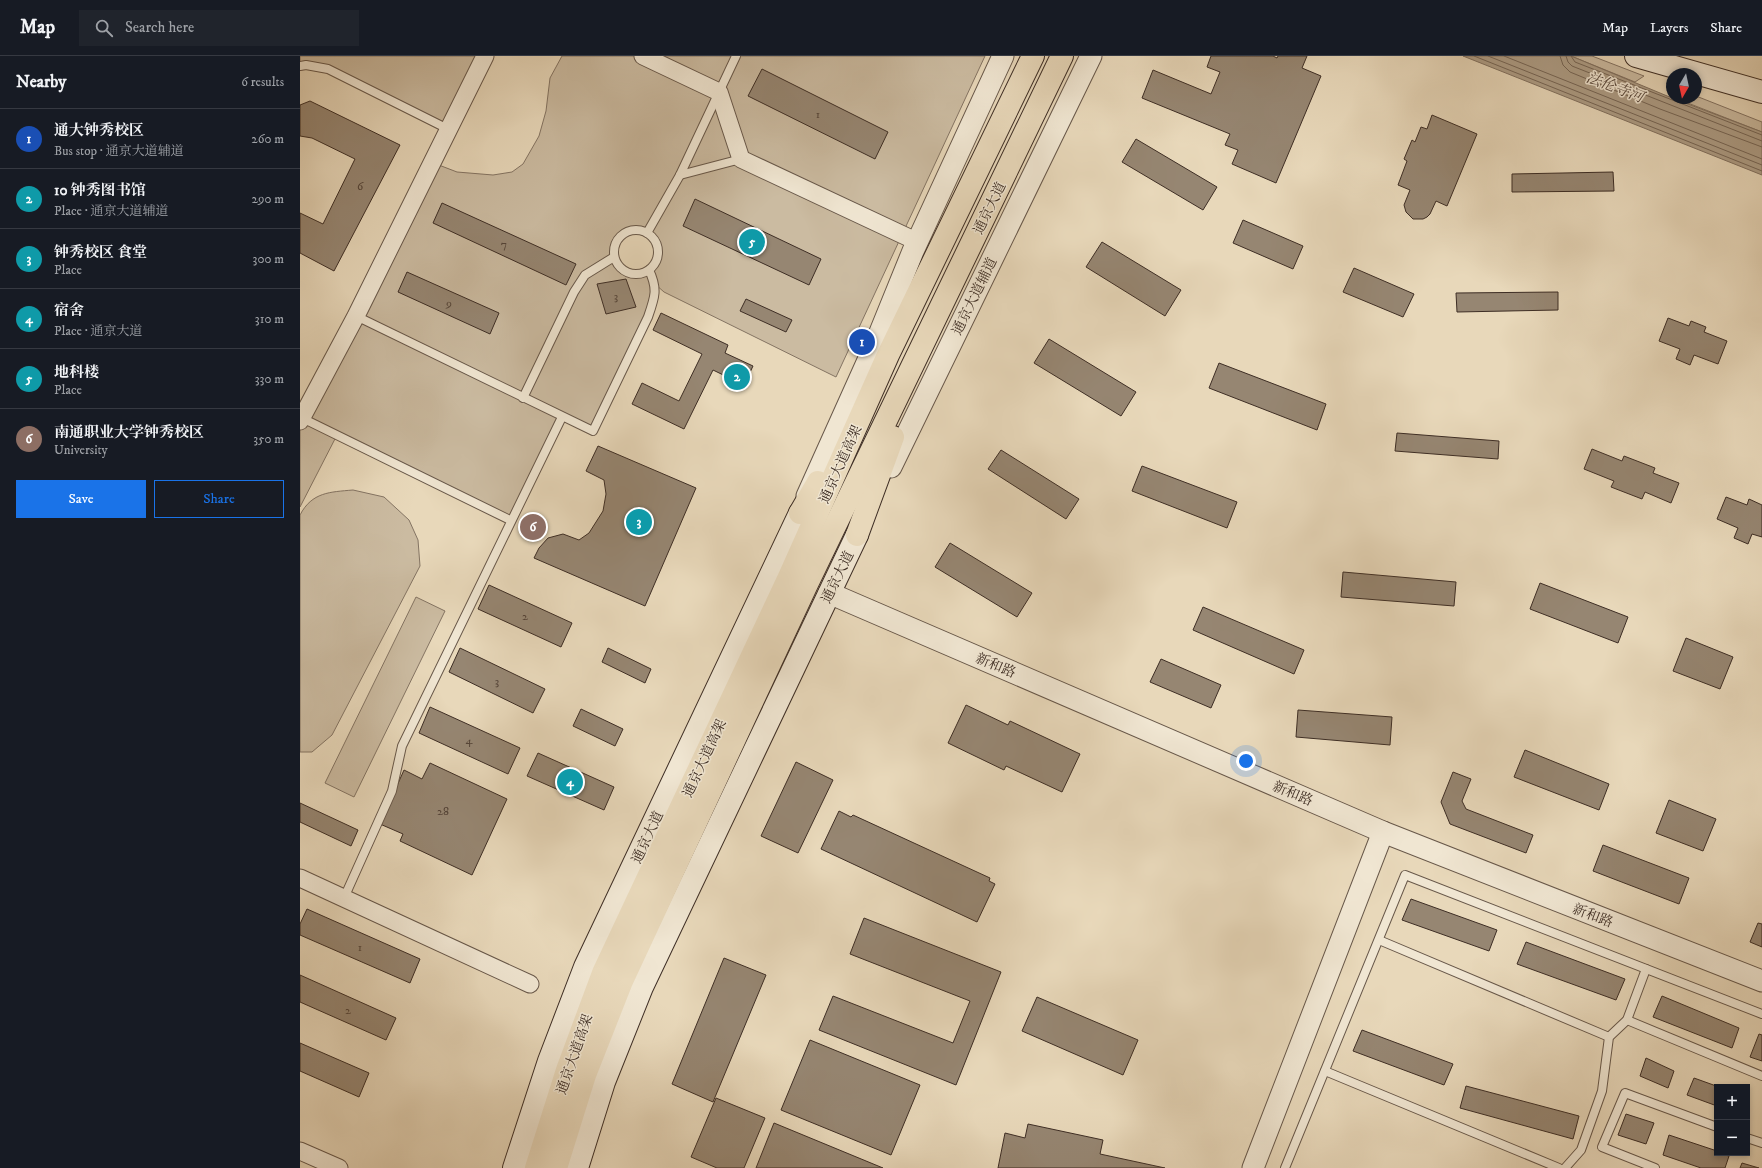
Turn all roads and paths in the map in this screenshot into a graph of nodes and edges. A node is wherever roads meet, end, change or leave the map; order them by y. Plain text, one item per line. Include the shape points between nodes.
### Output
1 (485, 56) edge
2 (642, 56) edge
3 (736, 56) edge
4 (1003, 56) edge
5 (1033, 56) edge
6 (1062, 56) edge
7 (1090, 56) edge
8 (1636, 56) edge
9 (1684, 56) edge
10 (300, 66) edge
11 (1762, 91) edge
12 (719, 92) junction
13 (448, 129) junction
14 (741, 159) junction
15 (680, 175) junction
16 (647, 233) junction
17 (918, 242) junction
18 (614, 256) junction
19 (649, 270) junction
20 (356, 316) junction
21 (888, 355) junction
22 (916, 361) junction
23 (523, 398) junction
24 (562, 417) junction
25 (301, 419) edge
26 (800, 513) junction
27 (510, 520) junction
28 (857, 535) junction
29 (829, 593) junction
30 (738, 709) junction
31 (1383, 832) junction
32 (300, 878) edge
33 (344, 898) junction
34 (1379, 940) junction
35 (1646, 969) junction
36 (1762, 981) edge
37 (530, 984) dead end
38 (1762, 1014) edge
39 (1628, 1020) junction
40 (1609, 1037) junction
41 (1325, 1071) junction
42 (1762, 1076) edge
43 (1714, 1126) edge
44 (1750, 1139) edge
45 (1762, 1143) edge
46 (300, 1151) edge
47 (339, 1168) edge
48 (514, 1168) edge
49 (536, 1168) edge
50 (556, 1168) edge
51 (577, 1168) edge
52 (1253, 1168) edge
53 (1285, 1168) edge
54 (1559, 1168) edge
55 (1565, 1168) edge
56 (1655, 1168) edge

1 - 13 street
2 - 12 street
3 - 12 lane
4 - 17 street
5 - 21 highway, 通京大道
6 - 22 highway, 通京大道
7 - 28 street, 通京大道辅道
8 - 11 main road
9 - 11 main road
10 - 13 lane via 306,64 328,69
12 - 14 street
12 - 15 lane
13 - 20 street
14 - 15 lane
14 - 17 street
15 - 16 lane
16 - 18 lane via 640,230 626,232 616,242
16 - 19 lane via 657,244 658,251 654,265
17 - 26 street
18 - 19 lane via 621,269 628,273
18 - 23 lane via 585,275 574,292
19 - 24 lane via 655,284 648,317 593,431
20 - 23 lane
20 - 25 street
21 - 26 highway
21 - 30 highway, 通京大道高架 via 789,577
22 - 28 highway via 896,428
22 - 30 highway, 通京大道高架 via 807,584
23 - 24 lane
24 - 27 lane
25 - 27 lane
26 - 48 main road, 通京大道 via 585,967 549,1061
27 - 33 lane via 402,746 392,792
28 - 29 main road, 通京大道
29 - 31 street, 新和路
29 - 51 main road, 通京大道 via 642,987 604,1082
30 - 49 highway, 通京大道高架 via 603,973 567,1070
30 - 50 highway, 通京大道高架 via 622,981 585,1075
31 - 36 street, 新和路
31 - 52 street
32 - 33 street
33 - 37 street
34 - 35 lane via 1405,875
34 - 40 lane
34 - 41 lane
35 - 38 lane
35 - 39 lane
39 - 40 lane
39 - 42 lane
40 - 55 lane via 1602,1091 1581,1150
41 - 53 lane
41 - 54 lane
43 - 56 lane via 1625,1093 1602,1147
44 - 45 lane
46 - 47 street

